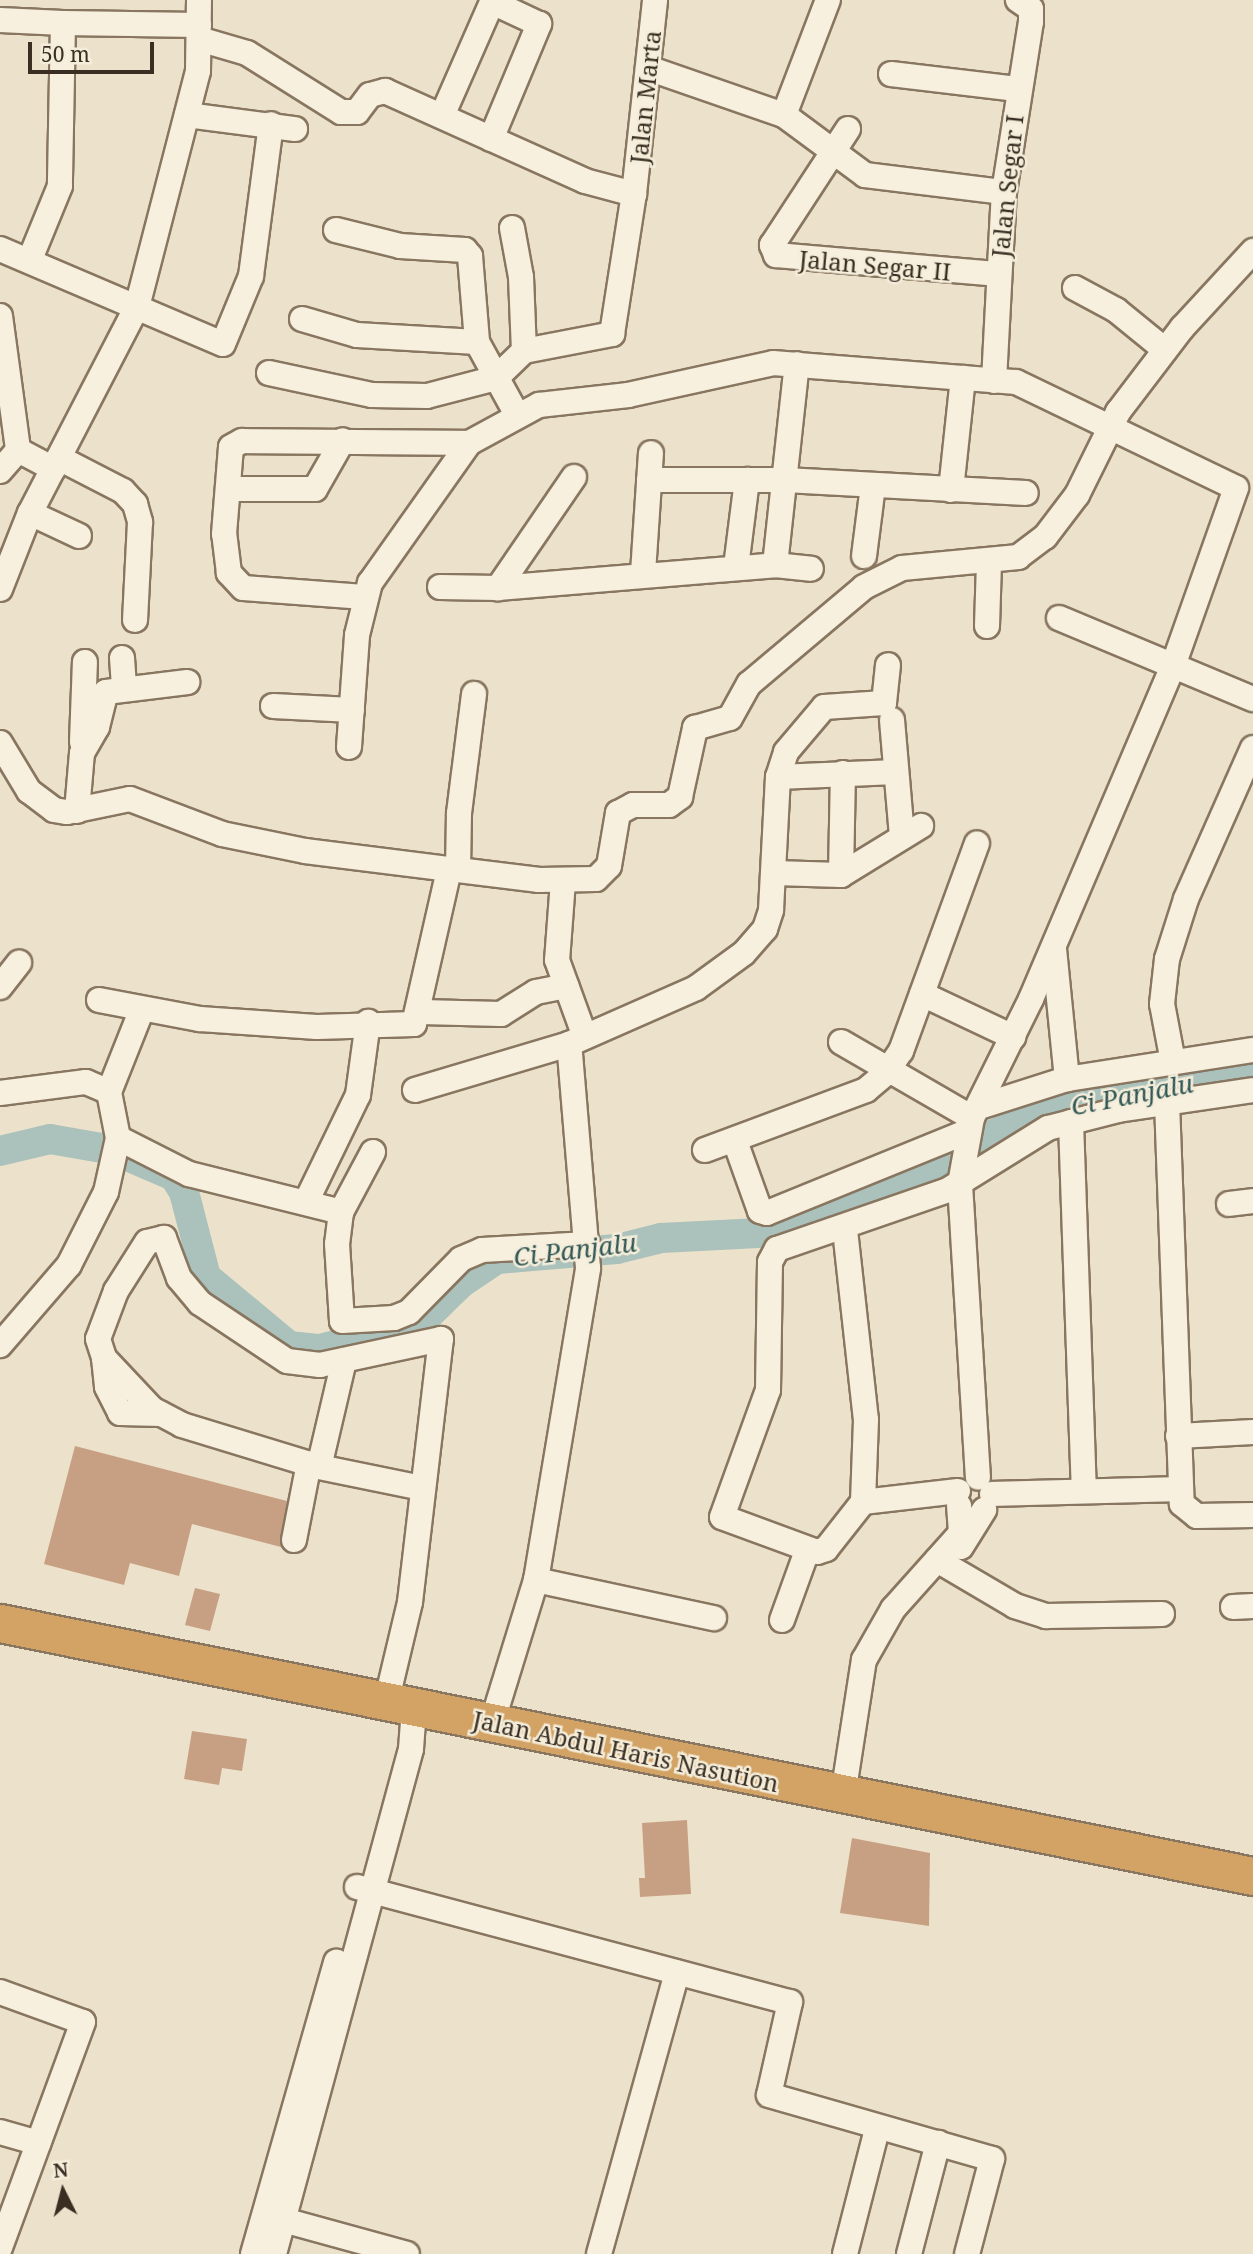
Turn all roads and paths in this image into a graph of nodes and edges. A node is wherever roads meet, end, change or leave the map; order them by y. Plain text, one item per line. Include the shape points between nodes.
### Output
1 (199, 0) edge
2 (655, 0) edge
3 (828, 0) edge
4 (1018, 0) edge
5 (492, 1) edge
6 (0, 20) edge
7 (63, 23) junction
8 (199, 32) junction
9 (648, 68) junction
10 (891, 74) dead end
11 (1017, 89) junction
12 (187, 115) junction
13 (784, 115) junction
14 (442, 116) junction
15 (271, 124) junction
16 (295, 129) dead end
17 (848, 129) dead end
18 (491, 139) junction
19 (833, 152) junction
20 (1004, 191) junction
21 (634, 194) junction
22 (512, 228) dead end
23 (336, 230) dead end
24 (0, 249) edge
25 (1253, 251) edge
26 (30, 259) junction
27 (999, 274) junction
28 (1075, 288) dead end
29 (137, 307) junction
30 (0, 316) edge
31 (302, 318) dead end
32 (478, 342) junction
33 (1165, 350) junction
34 (524, 351) junction
35 (797, 364) junction
36 (269, 373) dead end
37 (496, 378) junction
38 (963, 378) junction
39 (994, 381) junction
40 (516, 413) junction
41 (1109, 425) junction
42 (343, 440) junction
43 (469, 443) junction
44 (18, 450) junction
45 (651, 453) dead end
46 (56, 463) junction
47 (0, 471) edge
48 (574, 477) dead end
49 (747, 480) junction
50 (785, 480) junction
51 (649, 481) junction
52 (873, 486) junction
53 (228, 489) junction
54 (951, 490) junction
55 (1026, 493) dead end
56 (30, 513) junction
57 (79, 536) dead end
58 (864, 556) dead end
59 (989, 562) junction
60 (775, 565) junction
61 (736, 567) junction
62 (811, 569) dead end
63 (643, 573) junction
64 (440, 587) dead end
65 (498, 588) junction
66 (0, 589) edge
67 (364, 597) junction
68 (1059, 618) dead end
69 (135, 620) dead end
70 (987, 626) dead end
71 (122, 658) dead end
72 (85, 662) dead end
73 (888, 665) dead end
74 (1172, 666) junction
75 (187, 682) dead end
76 (124, 687) junction
77 (474, 694) dead end
78 (1253, 699) edge
79 (274, 706) dead end
80 (352, 710) junction
81 (892, 720) dead end
82 (2, 746) edge
83 (349, 747) dead end
84 (1253, 748) edge
85 (82, 753) junction
86 (896, 772) junction
87 (843, 773) junction
88 (778, 777) junction
89 (78, 811) junction
90 (977, 843) dead end
91 (454, 870) junction
92 (774, 873) junction
93 (841, 875) junction
94 (563, 881) junction
95 (1054, 945) junction
96 (19, 963) dead end
97 (566, 986) junction
98 (0, 987) edge
99 (922, 994) junction
100 (99, 1000) dead end
101 (142, 1009) junction
102 (421, 1012) junction
103 (368, 1022) junction
104 (1013, 1037) junction
105 (577, 1039) junction
106 (841, 1042) dead end
107 (1253, 1049) edge
108 (1173, 1062) junction
109 (886, 1073) junction
110 (1067, 1079) junction
111 (415, 1090) dead end
112 (1253, 1090) edge
113 (109, 1092) junction
114 (0, 1094) edge
115 (1167, 1102) junction
116 (1071, 1122) junction
117 (972, 1125) junction
118 (735, 1141) junction
119 (116, 1147) junction
120 (705, 1150) dead end
121 (373, 1152) dead end
122 (961, 1176) junction
123 (306, 1202) junction
124 (341, 1212) junction
125 (845, 1230) junction
126 (588, 1253) junction
127 (0, 1345) edge
128 (344, 1360) junction
129 (1253, 1432) edge
130 (1178, 1436) junction
131 (314, 1465) junction
132 (422, 1488) junction
133 (1084, 1488) junction
134 (1179, 1489) junction
135 (974, 1496) junction
136 (863, 1502) junction
137 (1253, 1515) edge
138 (295, 1540) dead end
139 (807, 1551) junction
140 (940, 1564) junction
141 (536, 1580) junction
142 (1162, 1614) dead end
143 (714, 1618) dead end
144 (782, 1620) dead end
145 (0, 1623) edge
146 (404, 1712) junction
147 (492, 1723) junction
148 (843, 1795) junction
149 (1253, 1876) edge
150 (365, 1890) junction
151 (677, 1973) junction
152 (0, 1992) edge
153 (877, 2129) junction
154 (0, 2132) edge
155 (38, 2143) junction
156 (938, 2143) junction
157 (274, 2218) junction
158 (0, 2247) edge
159 (253, 2254) edge
160 (274, 2254) edge
161 (407, 2254) edge
162 (599, 2254) edge
163 (845, 2254) edge
164 (909, 2254) edge
165 (967, 2254) edge

1 - 8 street
2 - 9 street, Jalan Marta
3 - 13 street
4 - 11 street, Jalan Segar I via 1031,9
5 - 14 street
5 - 18 street via 538,24
6 - 7 street
7 - 8 street
7 - 26 street via 60,187
8 - 12 street
8 - 14 street via 247,52 352,112 370,95 385,91
9 - 13 street
9 - 21 street, Jalan Marta
10 - 11 street
11 - 20 street, Jalan Segar I
12 - 15 street
12 - 29 street
13 - 19 street
14 - 18 street
15 - 16 street
15 - 29 street via 251,276 227,341 220,345
17 - 19 street, Jalan Segar II
18 - 21 street via 585,181
19 - 20 street via 865,175
19 - 27 street, Jalan Segar II via 772,246 776,255
20 - 27 street, Jalan Segar I
21 - 34 street, Jalan Marta via 617,291 617,329 606,337
22 - 34 street via 521,277
23 - 32 street via 400,246 465,250 476,292
24 - 26 street
25 - 33 street
26 - 29 street
27 - 39 street, Jalan Segar I
28 - 33 street via 1116,310
29 - 46 street
30 - 44 street
31 - 32 street via 357,335
32 - 37 street
33 - 41 street
34 - 37 street
35 - 38 street
35 - 40 street via 773,363
35 - 50 street
36 - 37 street via 372,395 427,396
37 - 40 street
38 - 39 street
38 - 54 street
39 - 41 street via 1016,382
40 - 43 street
41 - 59 street via 1077,495 1045,537 1018,557
41 - 74 street via 1236,488
42 - 43 street
42 - 53 street via 315,489
42 - 53 street via 242,441 229,454
43 - 67 street
44 - 46 street
44 - 47 street
45 - 51 street
46 - 56 street
46 - 69 street via 129,498 141,522
48 - 65 street
49 - 50 street
49 - 51 street
49 - 61 street
50 - 52 street
50 - 60 street
51 - 63 street
52 - 54 street
52 - 58 street
53 - 67 street via 223,517 229,573 243,588
54 - 55 street
56 - 57 street
56 - 66 street
59 - 70 street
59 - 94 street via 940,561 902,568 864,587 749,684 730,718 695,729 688,741 684,790 675,803 622,809 606,873
60 - 61 street
60 - 62 street
61 - 63 street
63 - 65 street
64 - 65 street
67 - 80 street
68 - 74 street
71 - 76 street
72 - 85 street
73 - 88 street via 887,700 820,710 786,752
74 - 78 street
74 - 95 street
75 - 76 street
76 - 85 street via 106,692 97,727
77 - 91 street
79 - 80 street
80 - 83 street
81 - 86 street
82 - 89 street via 18,777 39,801 54,810
84 - 108 street via 1186,899 1167,959 1163,1004
85 - 89 street
86 - 87 street
86 - 93 street via 911,832
87 - 88 street
87 - 93 street
88 - 92 street
89 - 91 street via 130,799 222,834
90 - 99 street
91 - 94 street
91 - 102 street
92 - 93 street
92 - 105 street via 765,929 744,953 696,988
94 - 97 street via 556,940
95 - 104 street
95 - 110 street
96 - 98 street
97 - 102 street via 536,992 501,1014
97 - 105 street
99 - 104 street
99 - 109 street via 901,1051
100 - 101 street
101 - 103 street via 189,1018 317,1027
101 - 113 street
102 - 103 street via 411,1026
103 - 123 street via 358,1094
104 - 117 street
105 - 111 street
105 - 126 street
106 - 109 street
107 - 108 street
108 - 110 street
109 - 117 street
109 - 118 street via 866,1090
110 - 117 street
112 - 115 street
113 - 114 street via 69,1081
113 - 119 street
115 - 116 street
115 - 130 street
116 - 122 street via 1048,1128
116 - 133 street
117 - 118 street via 767,1213 760,1211
117 - 122 street
118 - 120 street
119 - 123 street via 189,1174
119 - 127 street via 106,1192 69,1265
121 - 124 street
122 - 125 street
122 - 135 street
123 - 124 street
124 - 126 street via 337,1244 342,1321 409,1312 461,1259 482,1250
125 - 136 street via 866,1420
125 - 139 street via 790,1242 776,1249 770,1262 768,1390 755,1437 721,1509 728,1522
126 - 141 street
128 - 131 street
128 - 131 street via 320,1365 270,1354 200,1303 179,1278 164,1238 157,1236 147,1242 101,1323 104,1358 161,1414
128 - 132 street via 441,1339
129 - 130 street
130 - 134 street
131 - 132 street
131 - 138 street
132 - 146 street
133 - 134 street
133 - 135 street
134 - 137 street via 1190,1514
135 - 136 street
135 - 140 street via 973,1534
136 - 139 street via 826,1549
139 - 144 street
140 - 142 street via 1015,1606 1046,1616
140 - 148 street via 888,1626 875,1663 860,1745 851,1758
141 - 143 street
141 - 147 street
145 - 146 highway, Jalan Abdul Haris Nasution
146 - 147 highway, Jalan Abdul Haris Nasution
146 - 150 street via 388,1803
147 - 148 highway, Jalan Abdul Haris Nasution
148 - 149 highway, Jalan Abdul Haris Nasution
150 - 151 street
150 - 157 street
151 - 153 street via 790,2003 769,2095
151 - 162 street
152 - 155 street via 83,2022
153 - 156 street
153 - 163 street
154 - 155 street
155 - 158 street
156 - 164 street
156 - 165 street via 992,2159
157 - 159 street
157 - 160 street
157 - 161 street

